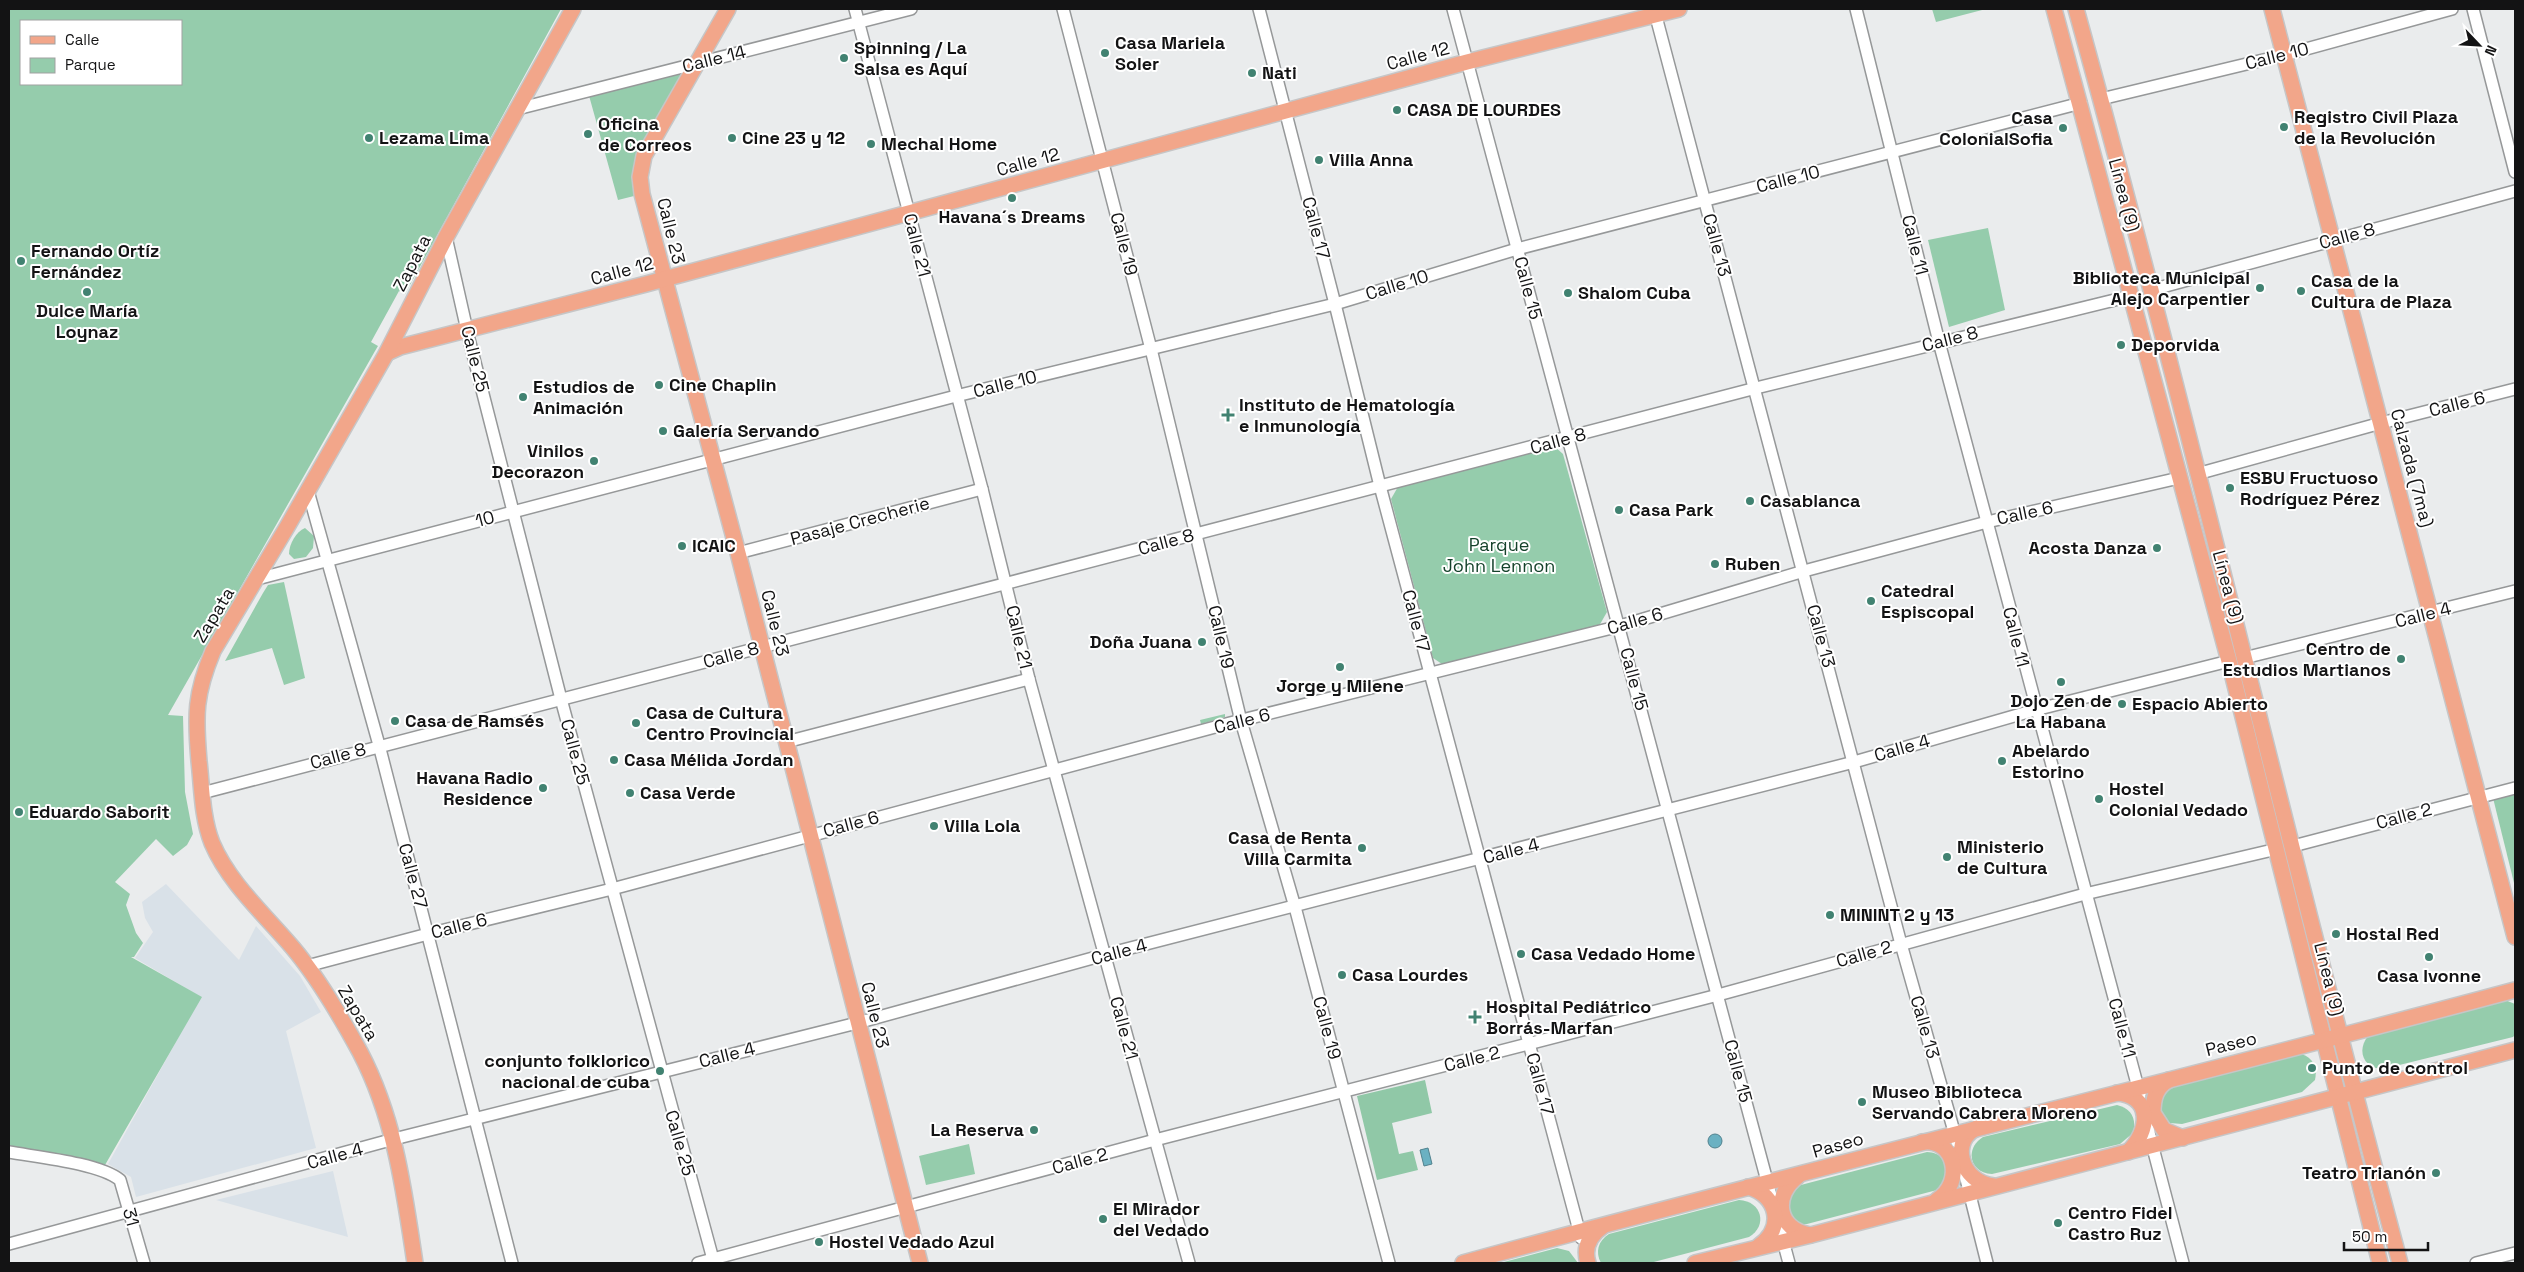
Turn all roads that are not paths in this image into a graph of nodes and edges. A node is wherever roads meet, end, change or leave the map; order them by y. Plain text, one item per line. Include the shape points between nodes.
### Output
1 (573, 9) edge
2 (728, 9) edge
3 (855, 9) edge
4 (912, 9) edge
5 (1062, 9) edge
6 (1259, 9) edge
7 (1453, 9) edge
8 (1679, 9) edge
9 (1856, 9) edge
10 (2054, 9) edge
11 (2076, 9) edge
12 (2272, 9) edge
13 (2452, 9) edge
14 (2473, 9) edge
15 (1655, 12) edge
16 (858, 23) junction
17 (2284, 55) junction
18 (699, 62) junction
19 (1467, 62) junction
20 (2101, 99) junction
21 (2081, 104) junction
22 (517, 109) junction
23 (1284, 111) junction
24 (1893, 153) junction
25 (1103, 162) junction
26 (2515, 172) edge
27 (2515, 191) edge
28 (1704, 199) junction
29 (909, 213) junction
30 (446, 238) junction
31 (2334, 240) junction
32 (1517, 249) junction
33 (664, 279) junction
34 (2151, 290) junction
35 (2131, 296) junction
36 (1336, 304) junction
37 (399, 328) junction
38 (467, 330) junction
39 (425, 341) junction
40 (1939, 342) junction
41 (1151, 349) junction
42 (386, 353) junction
43 (1756, 388) junction
44 (2515, 389) edge
45 (956, 396) junction
46 (2381, 423) junction
47 (1568, 438) junction
48 (712, 461) junction
49 (2196, 474) junction
50 (2178, 478) junction
51 (1380, 486) junction
52 (982, 489) junction
53 (308, 491) junction
54 (514, 511) junction
55 (1987, 522) junction
56 (1197, 534) junction
57 (738, 553) junction
58 (327, 561) junction
59 (1804, 571) junction
60 (257, 579) junction
61 (1006, 584) junction
62 (2515, 591) edge
63 (2431, 613) junction
64 (1620, 626) junction
65 (762, 646) junction
66 (2244, 658) junction
67 (2229, 661) junction
68 (1430, 674) junction
69 (1029, 679) junction
70 (561, 699) junction
71 (2035, 710) junction
72 (1241, 721) junction
73 (786, 742) junction
74 (379, 745) junction
75 (1854, 762) junction
76 (1054, 771) junction
77 (2515, 788) edge
78 (202, 793) junction
79 (2479, 797) junction
80 (1668, 810) junction
81 (810, 834) junction
82 (2293, 846) junction
83 (2277, 849) junction
84 (1480, 858) junction
85 (612, 889) junction
86 (2085, 894) junction
87 (1295, 907) junction
88 (428, 934) junction
89 (2515, 937) edge
90 (1901, 944) junction
91 (1104, 956) junction
92 (307, 966) junction
93 (2515, 990) edge
94 (1718, 995) junction
95 (857, 1023) junction
96 (2341, 1037) junction
97 (2325, 1040) junction
98 (1530, 1045) junction
99 (2515, 1050) edge
100 (660, 1071) junction
101 (2170, 1079) junction
102 (2138, 1087) junction
103 (1344, 1091) junction
104 (2116, 1092) junction
105 (2354, 1093) junction
106 (2339, 1098) junction
107 (2144, 1115) junction
108 (474, 1119) junction
109 (1985, 1125) junction
110 (1954, 1133) junction
111 (2183, 1138) junction
112 (394, 1139) junction
113 (1155, 1140) junction
114 (1916, 1143) junction
115 (2152, 1146) junction
116 (9, 1152) edge
117 (2128, 1152) junction
118 (1962, 1161) junction
119 (1798, 1176) junction
120 (1768, 1182) junction
121 (1995, 1186) junction
122 (1748, 1187) junction
123 (1970, 1192) junction
124 (1936, 1201) junction
125 (906, 1208) junction
126 (1775, 1211) junction
127 (130, 1212) junction
128 (1604, 1225) junction
129 (1580, 1231) junction
130 (1811, 1235) junction
131 (1783, 1241) junction
132 (9, 1244) edge
133 (1758, 1247) junction
134 (2515, 1253) edge
135 (713, 1261) edge
136 (1587, 1262) edge
137 (144, 1263) edge
138 (416, 1263) edge
139 (512, 1263) edge
140 (698, 1263) edge
141 (920, 1263) edge
142 (1189, 1263) edge
143 (1389, 1263) edge
144 (1463, 1263) edge
145 (1695, 1263) edge
146 (1789, 1263) edge
147 (1987, 1263) edge
148 (2183, 1263) edge
149 (2380, 1263) edge
150 (2400, 1263) edge
151 (2476, 1263) edge

1 - 22 main road, Zapata
2 - 18 main road, Calle 23
3 - 16 street, Calle 21
4 - 16 street, Calle 14
5 - 25 street, Calle 19
6 - 23 street, Calle 17
7 - 19 street, Calle 15
8 - 15 main road, Calle 12
9 - 24 street, Calle 11
10 - 21 main road, Línea (9)
11 - 20 main road, Línea (9)
12 - 17 main road, Calzada (7ma)
13 - 17 street, Calle 10
14 - 26 street
15 - 19 main road, Calle 12
15 - 28 street, Calle 13
16 - 18 street, Calle 14
16 - 29 street, Calle 21
17 - 20 street, Calle 10
17 - 31 main road, Calzada (7ma)
18 - 22 street, Calle 14
18 - 33 main road, Calle 23 via 649,146 640,177
19 - 23 main road, Calle 12
19 - 32 street, Calle 15
20 - 34 main road, Línea (9)
21 - 24 street, Calle 10
21 - 35 main road, Línea (9)
22 - 30 main road, Zapata
23 - 25 main road, Calle 12
23 - 36 street, Calle 17
24 - 28 street, Calle 10
24 - 40 street, Calle 11
25 - 29 main road, Calle 12
25 - 41 street, Calle 19
27 - 31 street, Calle 8
28 - 32 street, Calle 10
28 - 43 street, Calle 13
29 - 33 main road, Calle 12
29 - 45 street, Calle 21
30 - 37 main road, Zapata
30 - 38 street, Calle 25
31 - 34 street, Calle 8
31 - 46 main road, Calzada (7ma)
32 - 36 street, Calle 10
32 - 47 street, Calle 15
33 - 38 main road, Calle 12
33 - 48 main road, Calle 23
34 - 49 main road, Línea (9)
35 - 40 street, Calle 8
35 - 50 main road, Línea (9)
36 - 41 street, Calle 10
36 - 51 street, Calle 17
37 - 39 main road
37 - 42 main road, Zapata
38 - 39 main road, Calle 12
38 - 54 street, Calle 25
39 - 42 main road, Calle 12
40 - 43 street, Calle 8
40 - 55 street, Calle 11
41 - 45 street, Calle 10
41 - 56 street, Calle 19
42 - 53 main road, Zapata
43 - 47 street, Calle 8
43 - 59 street, Calle 13
44 - 46 street, Calle 6
45 - 48 street, Calle 10
45 - 52 street, Calle 21
46 - 49 street, Calle 6
46 - 63 main road, Calzada (7ma)
47 - 51 street, Calle 8
47 - 64 street, Calle 15
48 - 54 street, 10
48 - 57 main road, Calle 23
49 - 66 main road, Línea (9)
50 - 55 street, Calle 6
50 - 67 main road, Línea (9)
51 - 56 street, Calle 8
51 - 68 street, Calle 17
52 - 57 street, Pasaje Crecherie
52 - 61 street, Calle 21
53 - 58 street, Calle 27
53 - 60 main road, Zapata
54 - 58 street, 10
54 - 70 street, Calle 25
55 - 59 street, Calle 6
55 - 71 street, Calle 11
56 - 61 street, Calle 8
56 - 72 street, Calle 19
57 - 65 main road, Calle 23
58 - 60 street, 10
58 - 74 street, Calle 27
59 - 64 street, Calle 6
59 - 75 street, Calle 13
60 - 78 main road, Zapata via 213,651 199,690 195,714
61 - 65 street, Calle 8
61 - 69 street, Calle 21
62 - 63 street, Calle 4
63 - 66 street, Calle 4
63 - 79 main road, Calzada (7ma)
64 - 68 street, Calle 6
64 - 80 street, Calle 15
65 - 70 street, Calle 8
65 - 73 main road, Calle 23
66 - 82 main road, Línea (9)
67 - 71 street, Calle 4
67 - 83 main road, Línea (9)
68 - 72 street, Calle 6
68 - 84 street, Calle 17
69 - 73 street
69 - 76 street, Calle 21
70 - 74 street, Calle 8
70 - 85 street, Calle 25
71 - 75 street, Calle 4
71 - 86 street, Calle 11
72 - 76 street, Calle 6
72 - 87 street, Calle 19
73 - 81 main road, Calle 23
74 - 78 street, Calle 8
74 - 88 street, Calle 27
75 - 80 street, Calle 4
75 - 90 street, Calle 13
76 - 81 street, Calle 6
76 - 91 street, Calle 21
77 - 79 street, Calle 2
78 - 92 main road, Zapata via 212,842 225,866
79 - 82 street, Calle 2
79 - 89 main road, Calzada (7ma)
80 - 84 street, Calle 4
80 - 94 street, Calle 15
81 - 85 street, Calle 6
81 - 95 main road, Calle 23
82 - 96 main road, Línea (9)
83 - 86 street, Calle 2
83 - 97 main road, Línea (9)
84 - 87 street, Calle 4
84 - 98 street, Calle 17
85 - 88 street, Calle 6
85 - 100 street, Calle 25
86 - 90 street, Calle 2
86 - 102 street, Calle 11
87 - 91 street, Calle 4
87 - 103 street, Calle 19
88 - 92 street, Calle 6
88 - 108 street, Calle 27
90 - 94 street, Calle 2
90 - 110 street, Calle 13
91 - 95 street, Calle 4
91 - 113 street, Calle 21
92 - 112 main road, Zapata via 360,1053 374,1081
93 - 96 main road, Paseo
94 - 98 street, Calle 2
94 - 120 street, Calle 15
95 - 100 street, Calle 4
95 - 125 main road, Calle 23
96 - 97 main road, Paseo
96 - 105 main road, Línea (9)
97 - 101 main road, Paseo
97 - 106 main road, Línea (9)
98 - 103 street, Calle 2
98 - 129 street, Calle 17
99 - 105 main road
100 - 108 street, Calle 4
100 - 135 street, Calle 25
101 - 102 main road, Paseo
101 - 111 main road via 2156,1092 2153,1113 2164,1130
102 - 104 main road, Paseo
102 - 107 street, Calle 11
103 - 113 street, Calle 2
103 - 143 street, Calle 19
104 - 107 main road via 2134,1098
104 - 109 main road, Paseo
105 - 106 main road
105 - 150 main road, Línea (9)
106 - 111 main road
106 - 149 main road, Línea (9)
107 - 115 street, Calle 11
107 - 117 main road via 2142,1136
108 - 112 street, Calle 4
108 - 139 street, Calle 27
109 - 110 main road, Paseo
109 - 118 main road via 1968,1136 1963,1145
110 - 114 main road, Paseo
110 - 118 street, Calle 13
111 - 115 main road
112 - 127 street, Calle 4
112 - 138 main road, Zapata
113 - 125 street, Calle 2
113 - 142 street, Calle 21
114 - 119 main road, Paseo
114 - 124 main road via 1936,1144 1953,1164 1951,1187
115 - 117 main road
115 - 148 street, Calle 11
116 - 127 street, 31 via 113,1174 120,1180
117 - 121 main road
118 - 121 main road via 1968,1174 1976,1181
118 - 123 street, Calle 13
119 - 120 main road, Paseo
119 - 130 main road via 1784,1191 1781,1209 1792,1228
120 - 122 main road, Paseo
120 - 126 street, Calle 15
121 - 123 main road
122 - 126 main road via 1766,1195
122 - 128 main road, Paseo
123 - 124 main road
123 - 147 street, Calle 13
124 - 130 main road
125 - 135 street, Calle 2
125 - 141 main road, Calle 23
126 - 131 street, Calle 15
126 - 133 main road via 1776,1223 1772,1233
127 - 132 street, Calle 4
127 - 137 street, 31
128 - 129 main road, Paseo
128 - 136 main road via 1589,1240
129 - 136 street, Calle 17
129 - 144 main road, Paseo
130 - 131 main road
131 - 133 main road
131 - 146 street, Calle 15
133 - 145 main road
134 - 151 street
135 - 140 street, Calle 2

